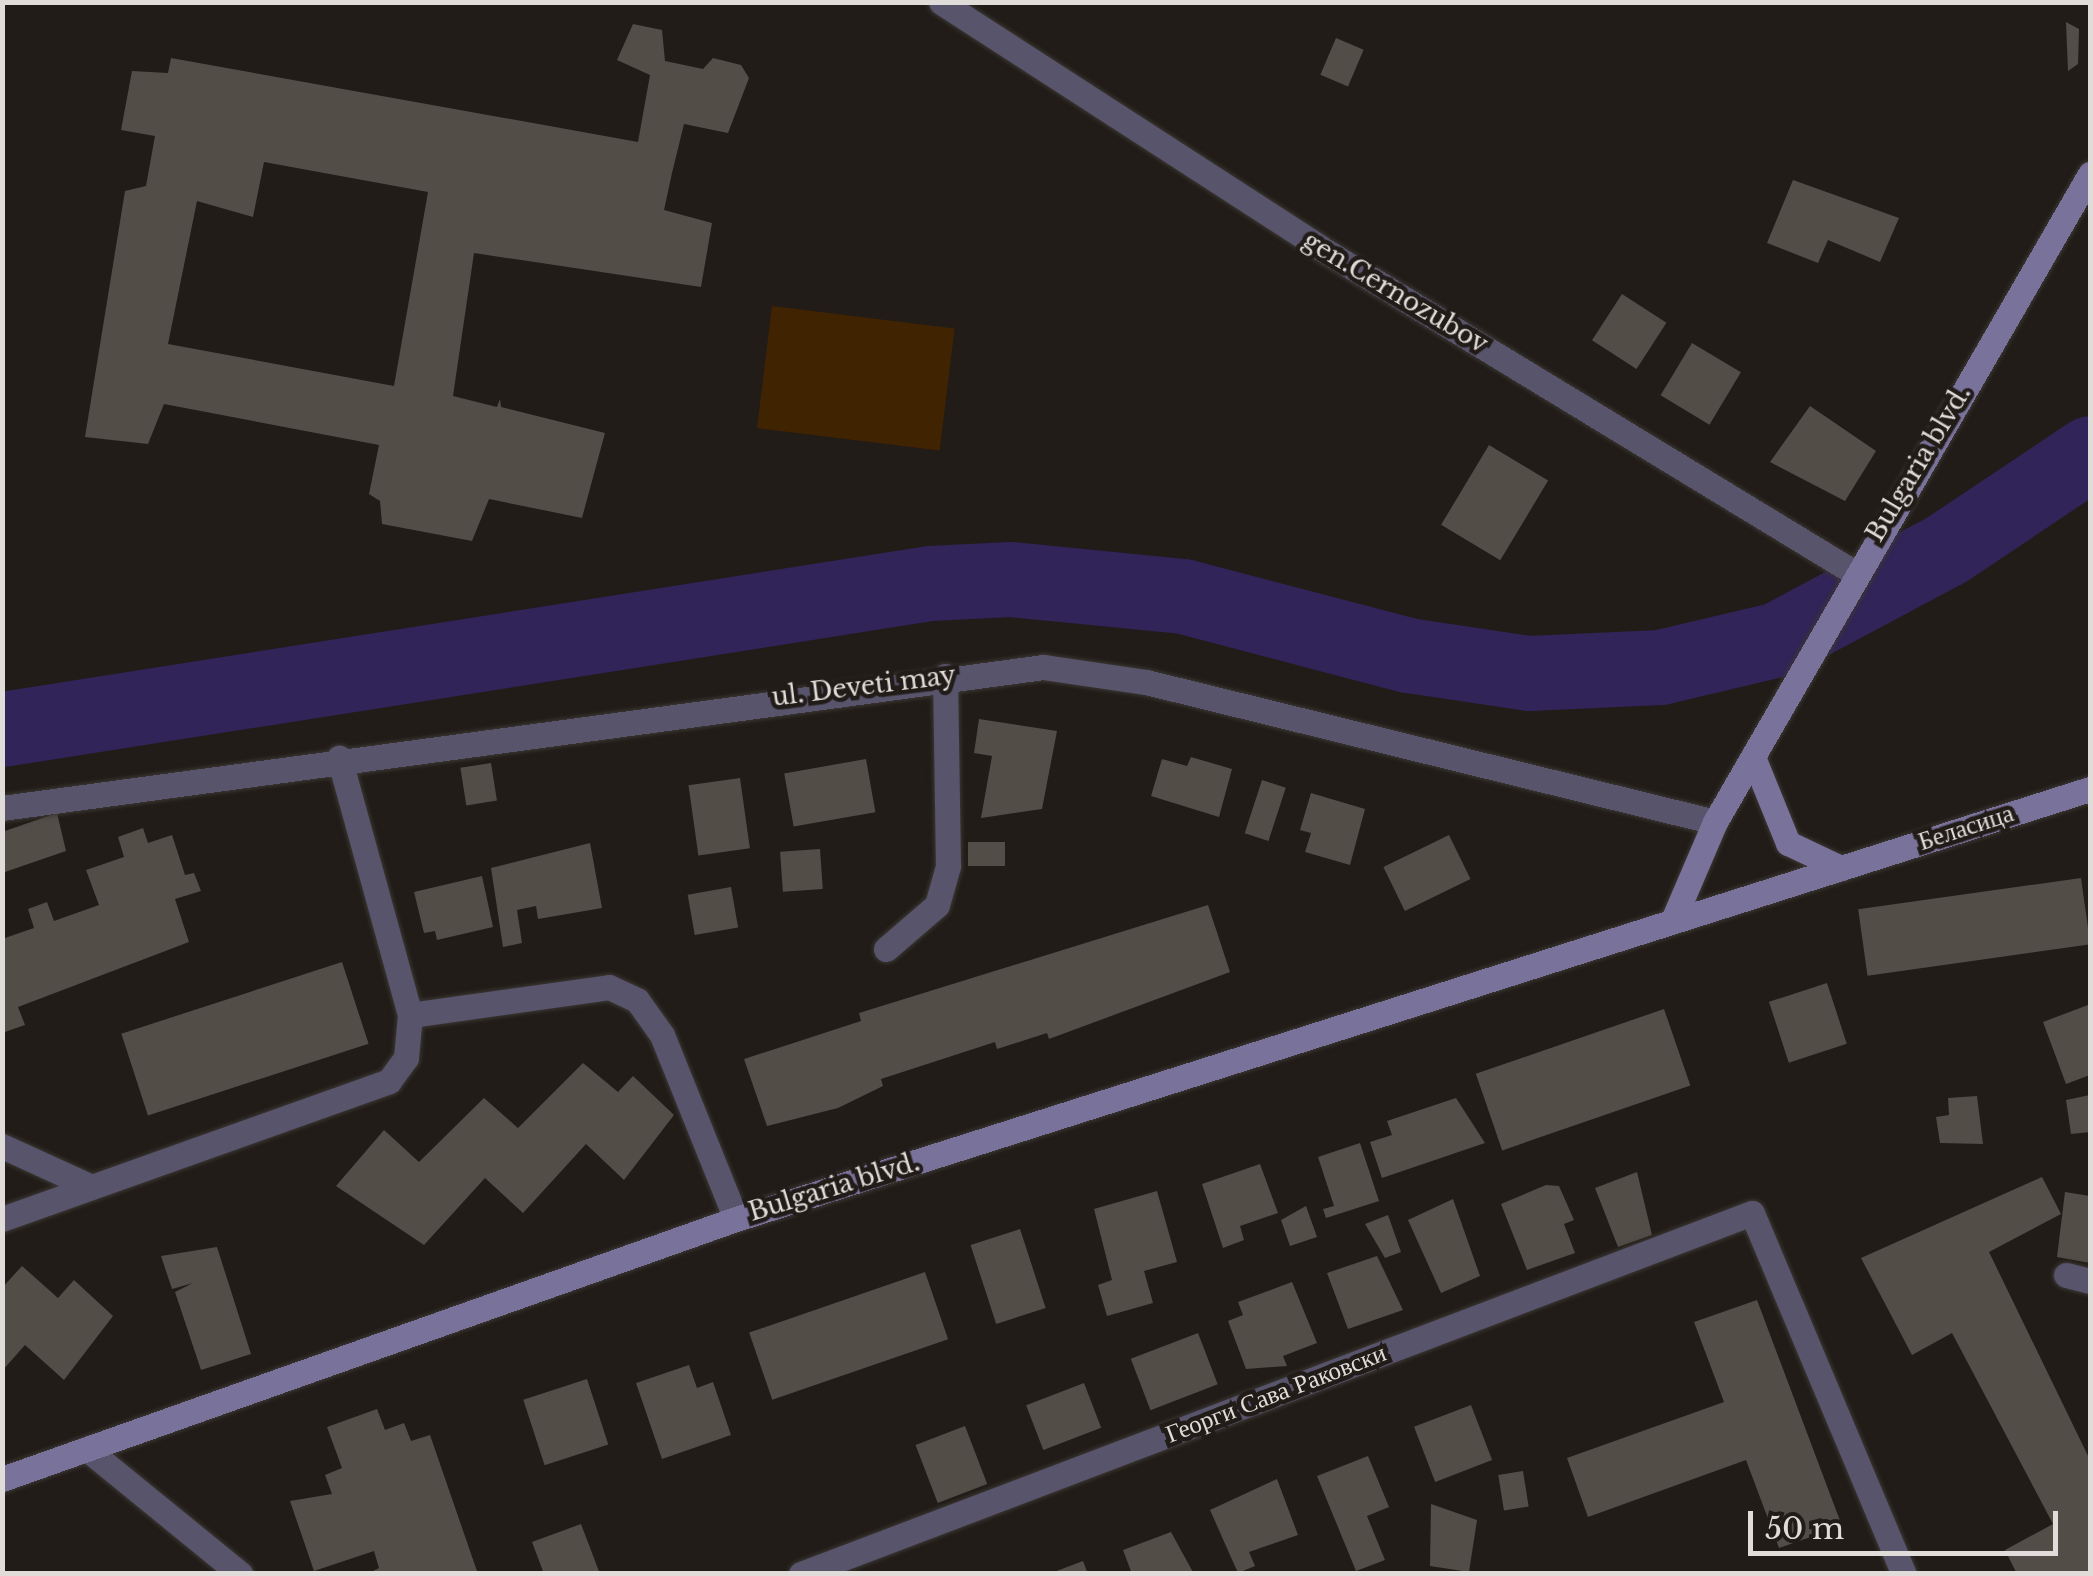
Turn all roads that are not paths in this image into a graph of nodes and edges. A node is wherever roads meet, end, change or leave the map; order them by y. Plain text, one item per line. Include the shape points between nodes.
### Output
1 (941, 2) edge
2 (2090, 174) edge
3 (1854, 576) junction
4 (945, 676) junction
5 (339, 758) junction
6 (1752, 758) junction
7 (2090, 789) edge
8 (2, 808) edge
9 (1714, 822) junction
10 (1841, 868) junction
11 (1673, 920) junction
12 (886, 949) dead end
13 (410, 1015) junction
14 (2, 1146) edge
15 (87, 1186) junction
16 (2, 1219) edge
17 (736, 1219) junction
18 (87, 1449) junction
19 (2, 1478) edge
20 (240, 1574) edge
21 (801, 1574) edge
22 (1904, 1574) edge

1 - 3 street, gen.Cernozubov via 1319,248
2 - 3 main road, Bulgaria blvd.
3 - 6 main road, Bulgaria blvd.
4 - 5 street, ul. Deveti may
4 - 9 street, ul. Deveti may via 1043,667 1146,682
4 - 12 street via 948,866 937,904
5 - 8 street, ul. Deveti may
5 - 13 street
6 - 9 main road, Bulgaria blvd.
6 - 10 main road via 1788,843
7 - 10 main road, Беласица
9 - 11 main road, Bulgaria blvd.
10 - 11 main road, Беласица
11 - 17 main road, Bulgaria blvd.
13 - 15 street via 406,1058 389,1081
13 - 17 street via 609,987 637,1000 662,1035
14 - 15 street
15 - 16 street
17 - 18 main road, Bulgaria blvd.
18 - 19 main road, Bulgaria blvd.
18 - 20 street
21 - 22 street, Георги Сава Раковски via 1752,1213

